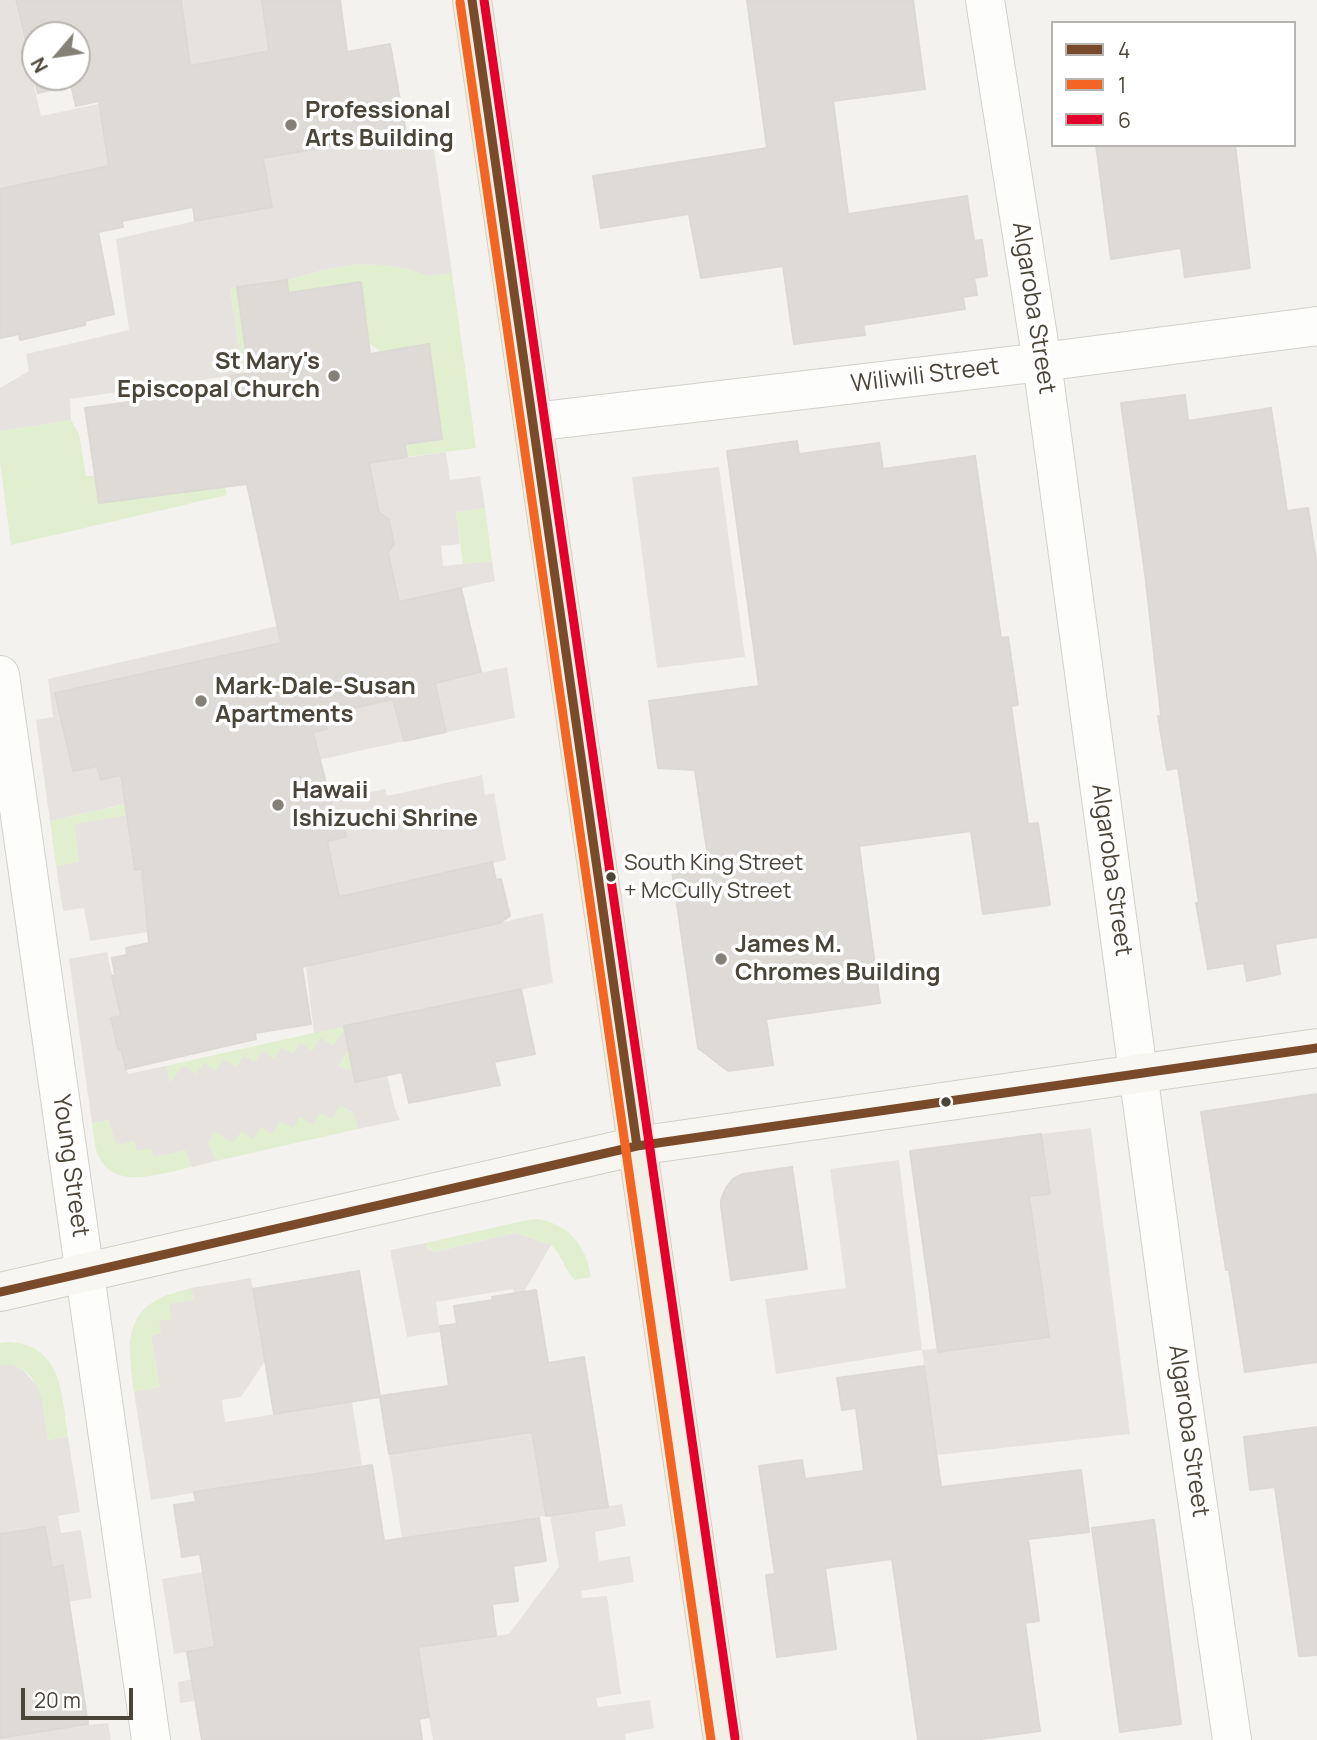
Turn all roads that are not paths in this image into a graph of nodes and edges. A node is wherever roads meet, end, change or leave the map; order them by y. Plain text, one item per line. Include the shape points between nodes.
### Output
1 (472, 0) edge
2 (985, 0) edge
3 (1317, 326) edge
4 (1042, 362) junction
5 (533, 422) junction
6 (0, 675) edge
7 (1317, 1048) edge
8 (1139, 1074) junction
9 (638, 1146) junction
10 (85, 1273) junction
11 (0, 1292) edge
12 (724, 1739) edge
13 (151, 1740) edge
14 (1232, 1740) edge

1 - 5 main road
2 - 4 street, Algaroba Street
3 - 4 street, Wiliwili Street
4 - 5 street, Wiliwili Street
4 - 8 street, Algaroba Street
5 - 9 main road
6 - 10 street, Young Street
7 - 8 main road
8 - 9 main road
8 - 14 street, Algaroba Street
9 - 10 main road
9 - 12 main road
10 - 11 main road
10 - 13 street, Young Street

